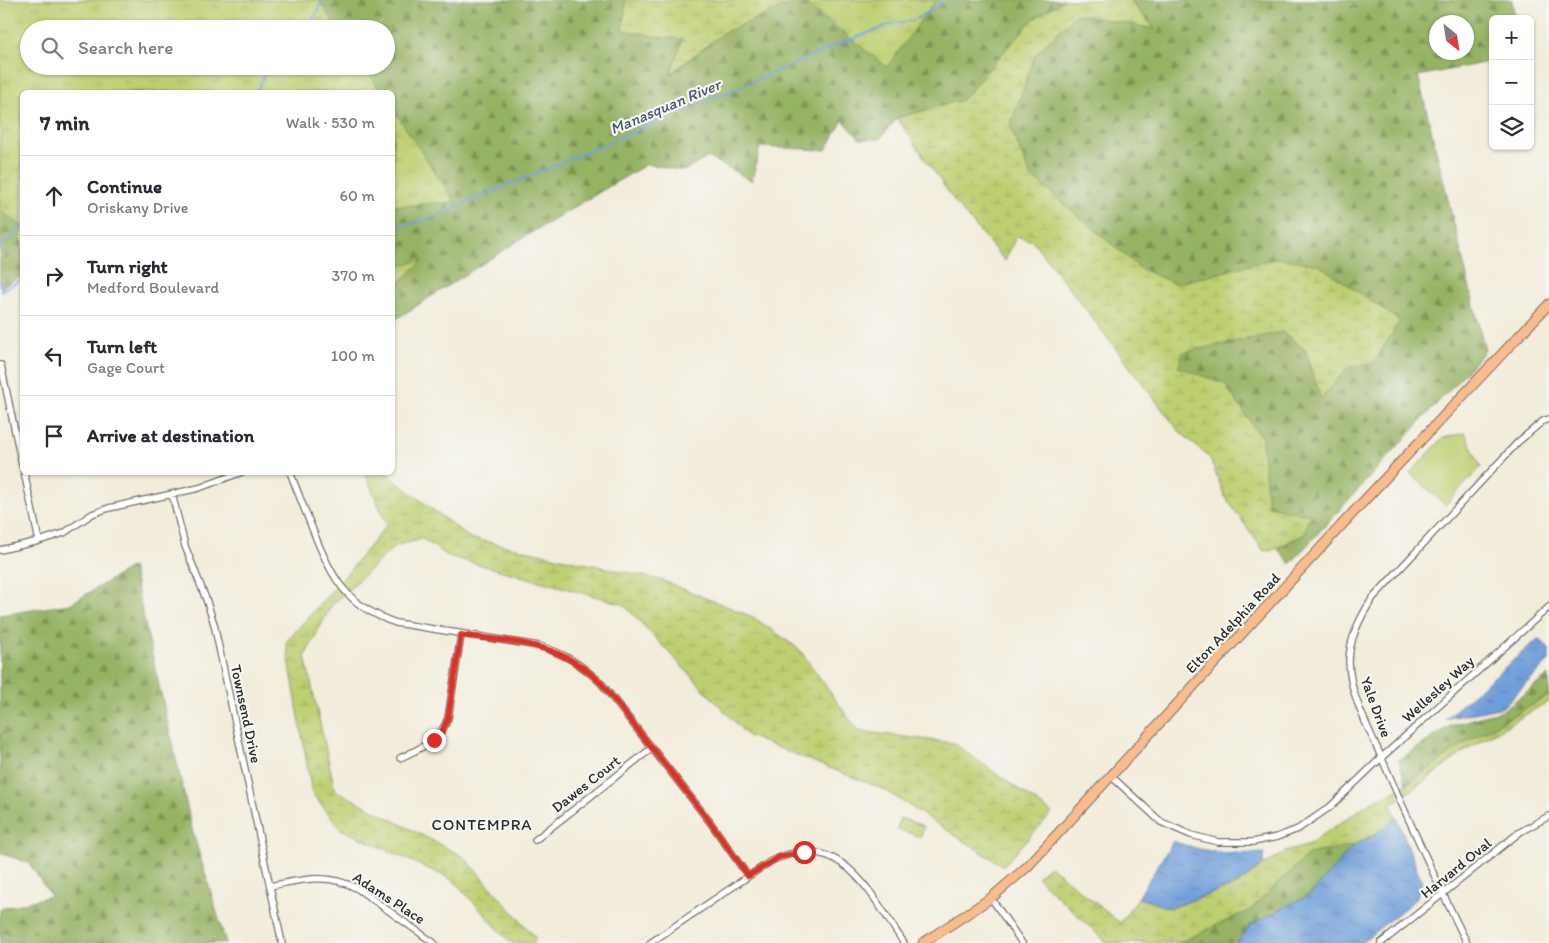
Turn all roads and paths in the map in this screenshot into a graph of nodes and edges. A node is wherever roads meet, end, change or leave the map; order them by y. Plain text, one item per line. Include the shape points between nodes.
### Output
1 (1549, 304) edge
2 (1, 365) dead end
3 (1549, 419) edge
4 (20, 455) edge
5 (25, 475) edge
6 (234, 475) edge
7 (291, 475) edge
8 (172, 494) junction
9 (39, 541) junction
10 (0, 550) edge
11 (1549, 606) edge
12 (461, 635) junction
13 (652, 748) junction
14 (400, 758) dead end
15 (1382, 758) junction
16 (1111, 776) junction
17 (1549, 816) edge
18 (536, 840) dead end
19 (748, 876) junction
20 (270, 886) junction
21 (1443, 895) junction
22 (991, 898) junction
23 (282, 943) edge
24 (434, 943) edge
25 (650, 943) edge
26 (904, 943) edge
27 (923, 943) edge
28 (1022, 943) edge
29 (1381, 943) edge
30 (1468, 943) edge

1 - 16 main road, Elton Adelphia Road
2 - 4 street
3 - 15 street, Yale Drive via 1518,442 1372,599 1354,631 1349,661 1351,680 1356,700
5 - 9 street
6 - 8 street via 207,486
7 - 12 street via 326,565 353,599 396,624
8 - 9 street via 98,511 64,532
8 - 20 street, Townsend Drive via 185,546 214,624
9 - 10 street
11 - 15 street, Wellesley Way
12 - 13 street via 539,646 573,660 601,683
12 - 14 street via 445,726 434,740
13 - 18 street, Dawes Court
13 - 19 street
15 - 16 street, Wellesley Way via 1330,807 1298,829 1253,842 1218,842 1161,822
15 - 21 street, Yale Drive
16 - 22 main road, Elton Adelphia Road via 1023,870
17 - 21 street, Harvard Oval via 1520,832
19 - 25 street
19 - 26 street via 787,854 810,852 832,858 861,880
20 - 23 street, Townsend Drive
20 - 24 street, Adams Place via 315,878 344,882
21 - 29 street, Harvard Oval
21 - 30 street, Yale Drive
22 - 27 main road, Elton Adelphia Road
22 - 28 street

